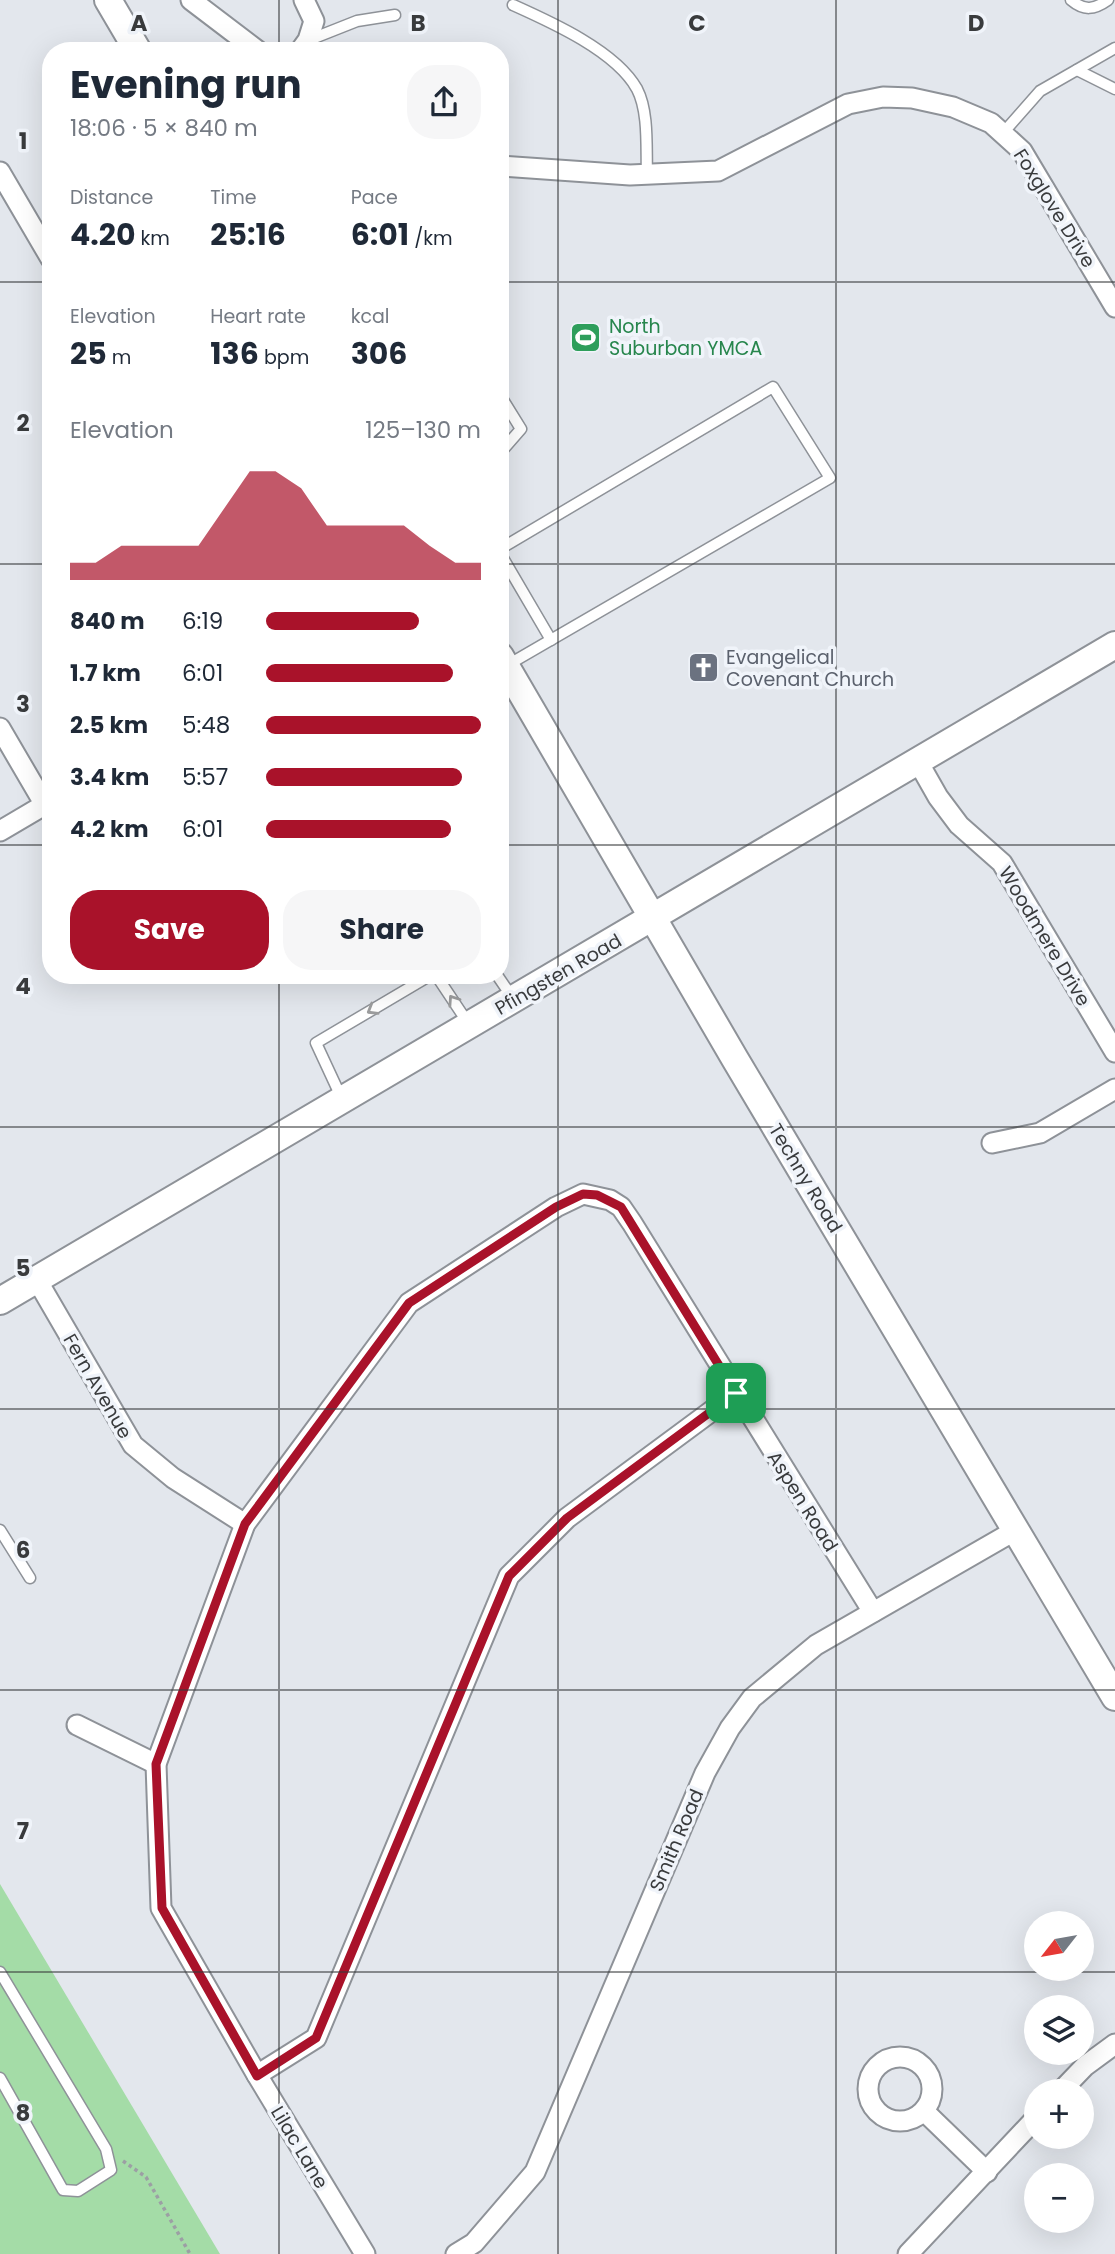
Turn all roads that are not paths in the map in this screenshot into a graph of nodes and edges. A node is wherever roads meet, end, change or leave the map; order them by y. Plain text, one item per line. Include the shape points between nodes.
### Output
1 (108, 0) edge
2 (191, 0) edge
3 (1071, 0) edge
4 (1108, 0) edge
5 (311, 2) edge
6 (513, 5) dead end
7 (396, 15) dead end
8 (133, 42) edge
9 (246, 42) edge
10 (306, 42) edge
11 (312, 42) edge
12 (1115, 48) edge
13 (1077, 70) junction
14 (1115, 89) edge
15 (1003, 133) junction
16 (509, 166) edge
17 (0, 172) edge
18 (647, 174) junction
19 (42, 244) edge
20 (1115, 307) edge
21 (509, 409) edge
22 (509, 443) edge
23 (509, 546) edge
24 (509, 567) edge
25 (551, 639) junction
26 (1115, 645) edge
27 (509, 658) edge
28 (509, 671) edge
29 (0, 728) edge
30 (917, 760) junction
31 (42, 794) edge
32 (42, 806) edge
33 (0, 831) edge
34 (653, 919) junction
35 (415, 984) edge
36 (442, 984) edge
37 (503, 984) edge
38 (514, 1000) junction
39 (470, 1026) junction
40 (1115, 1052) edge
41 (1115, 1089) edge
42 (343, 1100) junction
43 (992, 1143) dead end
44 (37, 1280) junction
45 (0, 1301) edge
46 (736, 1393) junction
47 (245, 1524) junction
48 (0, 1530) edge
49 (1016, 1530) junction
50 (30, 1578) dead end
51 (873, 1612) junction
52 (1115, 1697) edge
53 (77, 1725) dead end
54 (156, 1764) junction
55 (0, 1972) edge
56 (1115, 2045) edge
57 (257, 2076) junction
58 (0, 2078) edge
59 (1073, 2079) edge
60 (923, 2111) dead end
61 (1024, 2131) edge
62 (987, 2172) junction
63 (365, 2254) edge
64 (456, 2254) edge
65 (908, 2254) edge

1 - 8 main road
2 - 9 street
3 - 4 lane via 1081,8 1097,8
5 - 10 street via 314,21
6 - 18 lane via 609,57 637,89 645,126
7 - 11 lane via 357,21
12 - 13 lane
13 - 14 lane
13 - 15 lane via 1040,92
15 - 18 street, Foxglove Drive via 953,107 883,97 848,104 718,171
15 - 20 street, Foxglove Drive via 1022,151
16 - 18 street, Foxglove Drive
17 - 19 street
21 - 22 lane via 521,429
23 - 25 lane via 773,387 830,478
24 - 25 lane
25 - 27 lane
26 - 30 main road, Pfingsten Road
28 - 34 main road, Techny Road
29 - 31 street
30 - 34 main road, Pfingsten Road
30 - 40 street, Woodmere Drive via 959,825 1002,863
32 - 33 street
34 - 38 main road, Pfingsten Road
34 - 49 main road, Techny Road
35 -> 42 lane via 316,1043
39 -> 36 lane
37 - 38 lane
38 - 39 main road, Pfingsten Road
39 - 42 main road, Pfingsten Road
41 - 43 street via 1040,1133
42 - 44 main road, Pfingsten Road
44 - 45 main road, Pfingsten Road
44 - 47 street, Fern Avenue via 133,1445 173,1478
46 - 47 street, Aspen Road via 621,1207 597,1195 583,1194 409,1303
46 - 51 street, Aspen Road
46 - 57 street via 567,1518 509,1576 316,2038
47 - 54 street
48 - 50 lane
49 - 51 street, Smith Road
49 - 52 main road, Techny Road
51 - 64 street, Smith Road via 816,1645 752,1698 730,1728 705,1773 535,2172 474,2243
53 - 54 street
54 - 57 street, Lilac Lane via 162,1908
55 - 58 lane via 106,2148 111,2170 78,2191 64,2190
56 - 59 street
57 - 63 street, Lilac Lane
60 - 62 street
61 - 62 street
62 - 65 street

